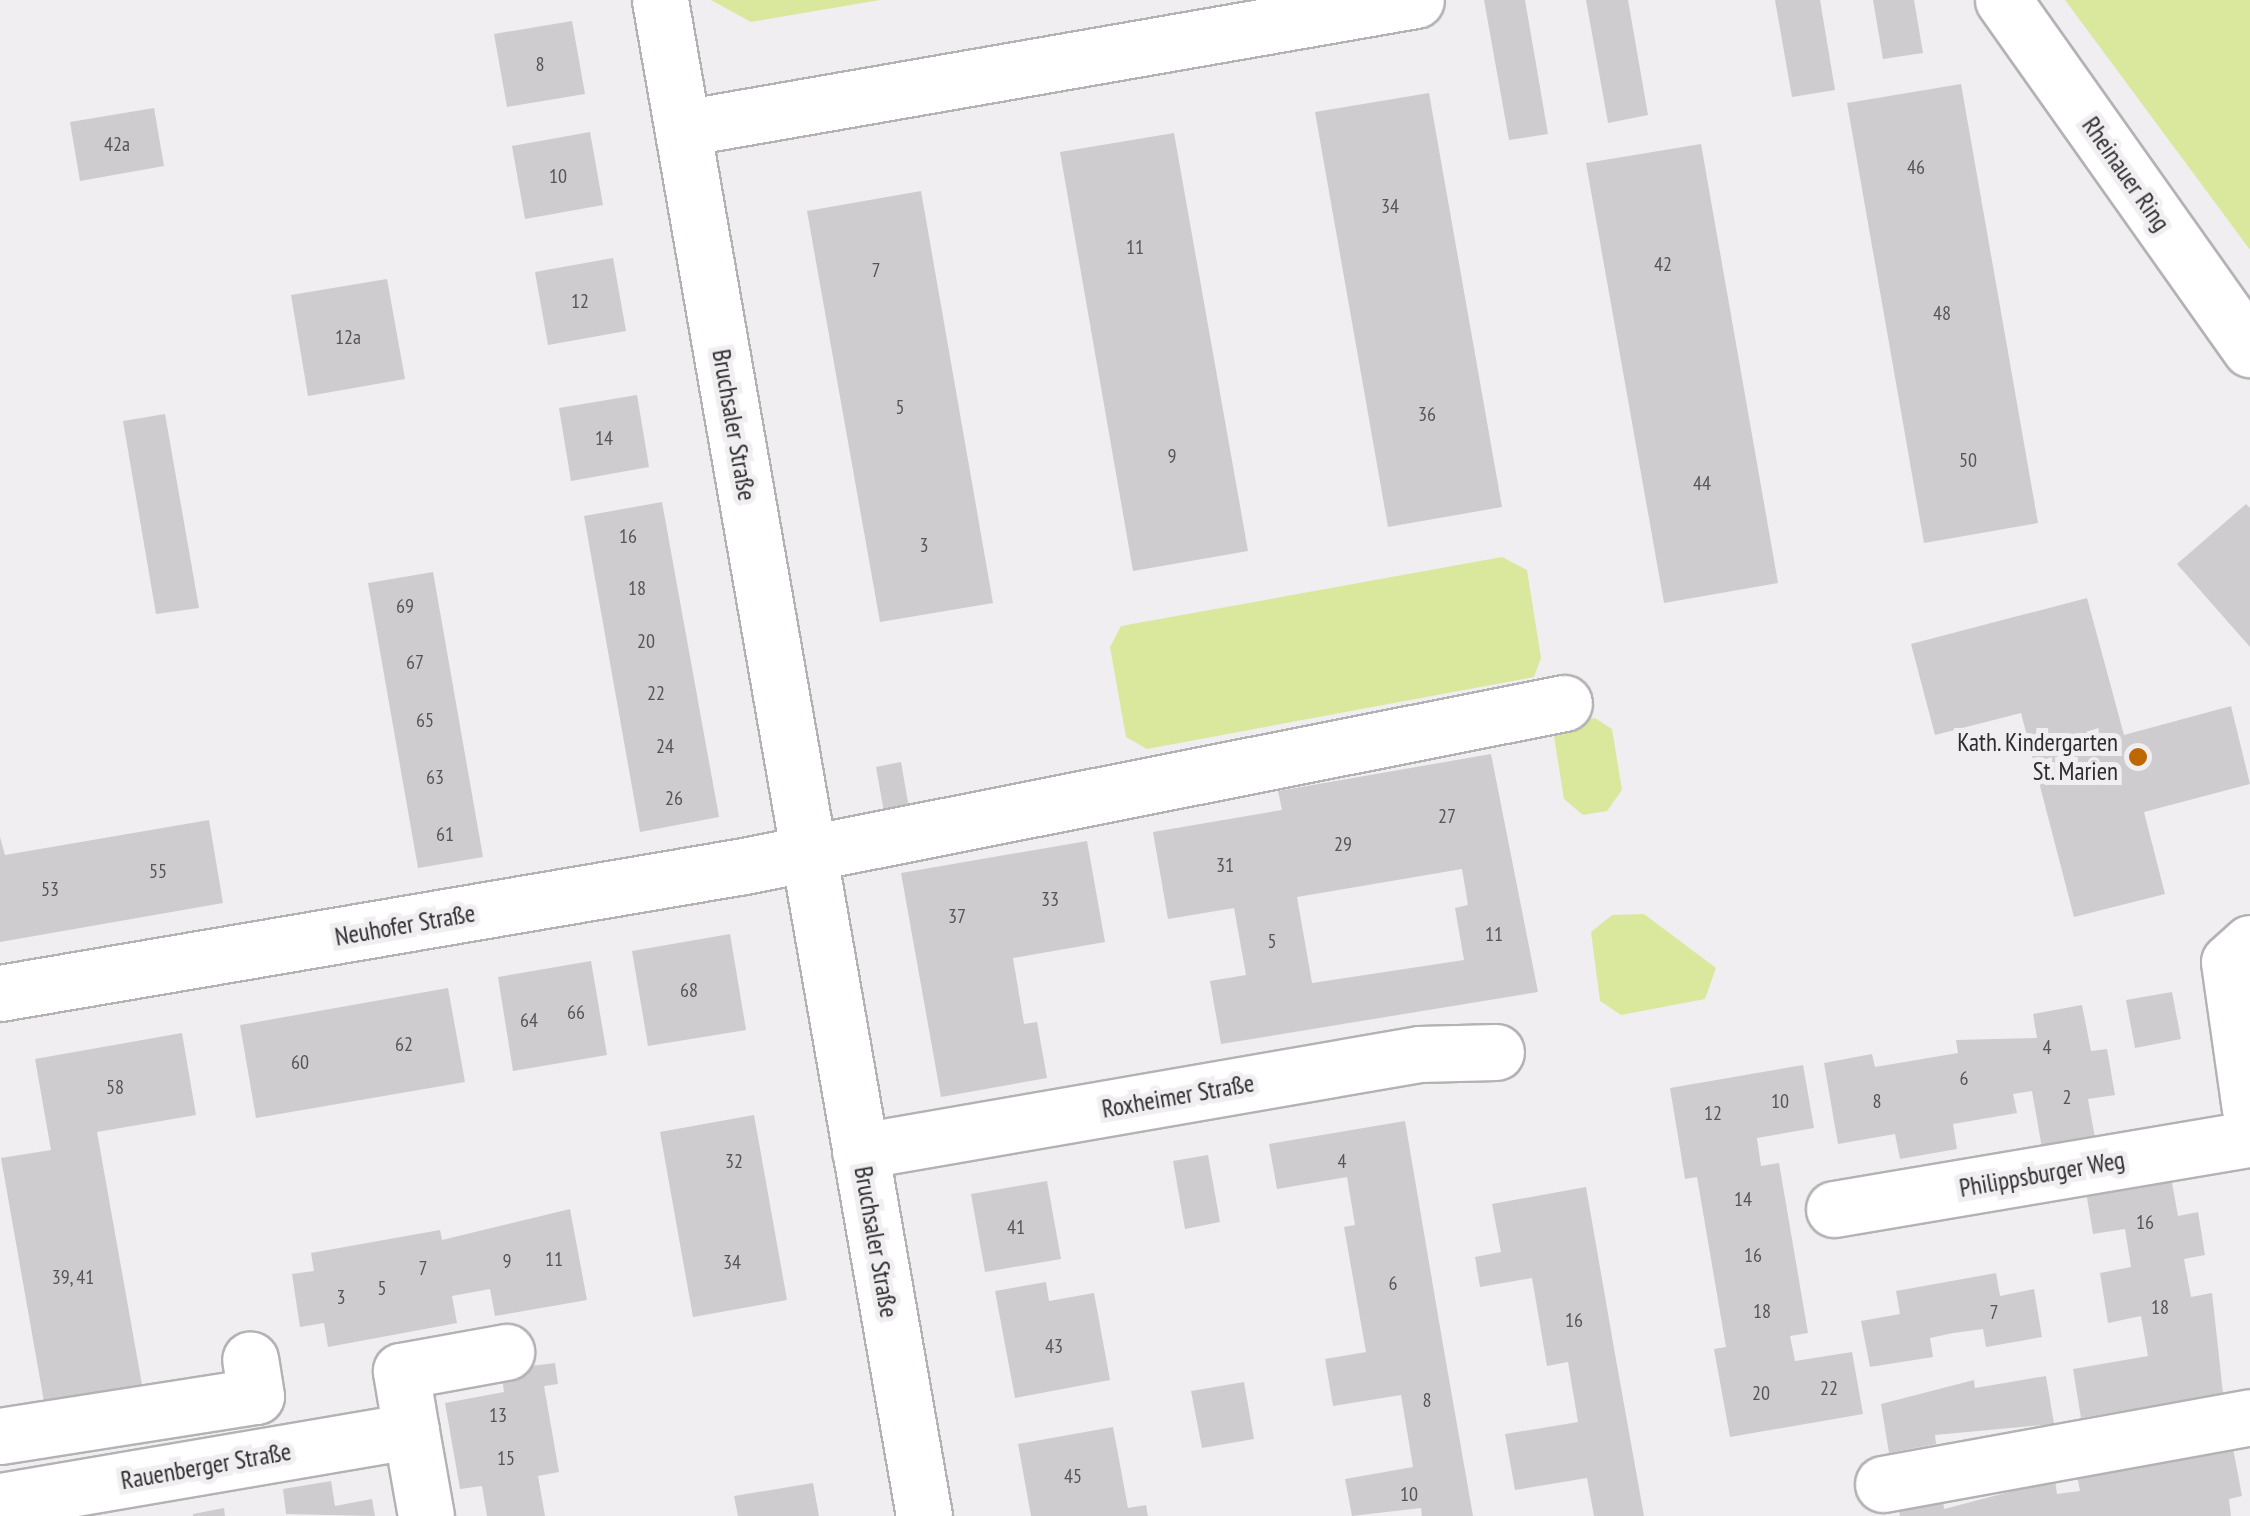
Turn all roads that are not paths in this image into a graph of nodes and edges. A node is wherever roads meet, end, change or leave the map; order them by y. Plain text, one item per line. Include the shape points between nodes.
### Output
1 (660, 0) edge
2 (1416, 0) edge
3 (2002, 0) edge
4 (683, 128) junction
5 (2250, 348) edge
6 (1564, 702) dead end
7 (808, 850) junction
8 (2250, 943) edge
9 (0, 993) edge
10 (1496, 1052) dead end
11 (2250, 1109) edge
12 (2250, 1138) edge
13 (860, 1151) junction
14 (1834, 1210) dead end
15 (506, 1352) dead end
16 (250, 1359) dead end
17 (2250, 1417) edge
18 (411, 1431) junction
19 (0, 1436) edge
20 (1883, 1484) dead end
21 (0, 1501) edge
22 (426, 1516) edge
23 (924, 1516) edge

1 - 4 street, Bruchsaler Straße
2 - 4 street
3 - 5 street, Rheinauer Ring
4 - 7 street, Bruchsaler Straße
6 - 7 street
7 - 9 street, Neuhofer Straße
7 - 13 street, Bruchsaler Straße
8 - 11 street via 2229,962
10 - 13 street, Roxheimer Straße via 1419,1054
12 - 14 street, Philippsburger Weg
13 - 23 street, Bruchsaler Straße
15 - 18 street via 400,1371
16 - 19 street via 256,1396
17 - 20 street
18 - 21 street, Rauenberger Straße
18 - 22 street

